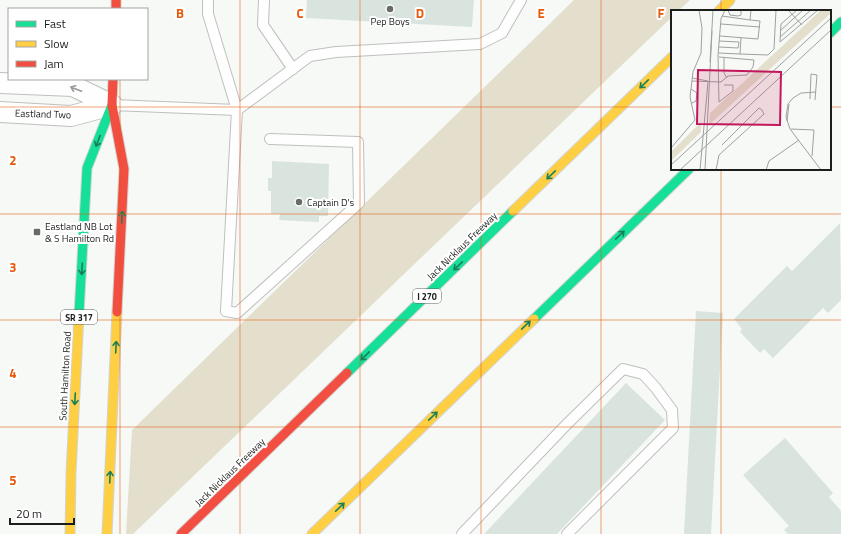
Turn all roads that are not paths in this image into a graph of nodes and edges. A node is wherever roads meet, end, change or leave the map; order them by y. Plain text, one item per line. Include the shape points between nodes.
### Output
1 (208, 0) edge
2 (264, 0) edge
3 (521, 0) edge
4 (730, 0) edge
5 (720, 10) edge
6 (841, 22) edge
7 (831, 31) edge
8 (671, 58) edge
9 (292, 68) junction
10 (113, 80) edge
11 (0, 83) edge
12 (112, 104) junction
13 (238, 110) junction
14 (0, 112) edge
15 (270, 139) dead end
16 (688, 170) edge
17 (70, 534) edge
18 (107, 534) edge
19 (181, 534) edge
20 (312, 534) edge
21 (462, 534) edge
22 (567, 534) edge

1 - 13 lane via 208,14
2 - 9 lane via 264,25
3 - 9 lane via 502,34 480,44 336,52 310,56
4 - 5 main road
6 - 7 main road
8 -> 19 main road, Jack Nicklaus Freeway / I 270
9 - 13 lane
10 - 12 main road, South Hamilton Road / SR 317
12 -> 11 street via 73,86
12 - 13 lane
12 - 14 street, Eastland Two via 71,116
12 -> 17 main road, South Hamilton Road / SR 317 via 87,168
18 -> 12 main road, South Hamilton Road / SR 317 via 124,169
13 - 15 lane via 226,311 237,313 359,203 358,142
20 -> 16 main road
21 - 22 lane via 623,369 643,374 672,410 673,428

